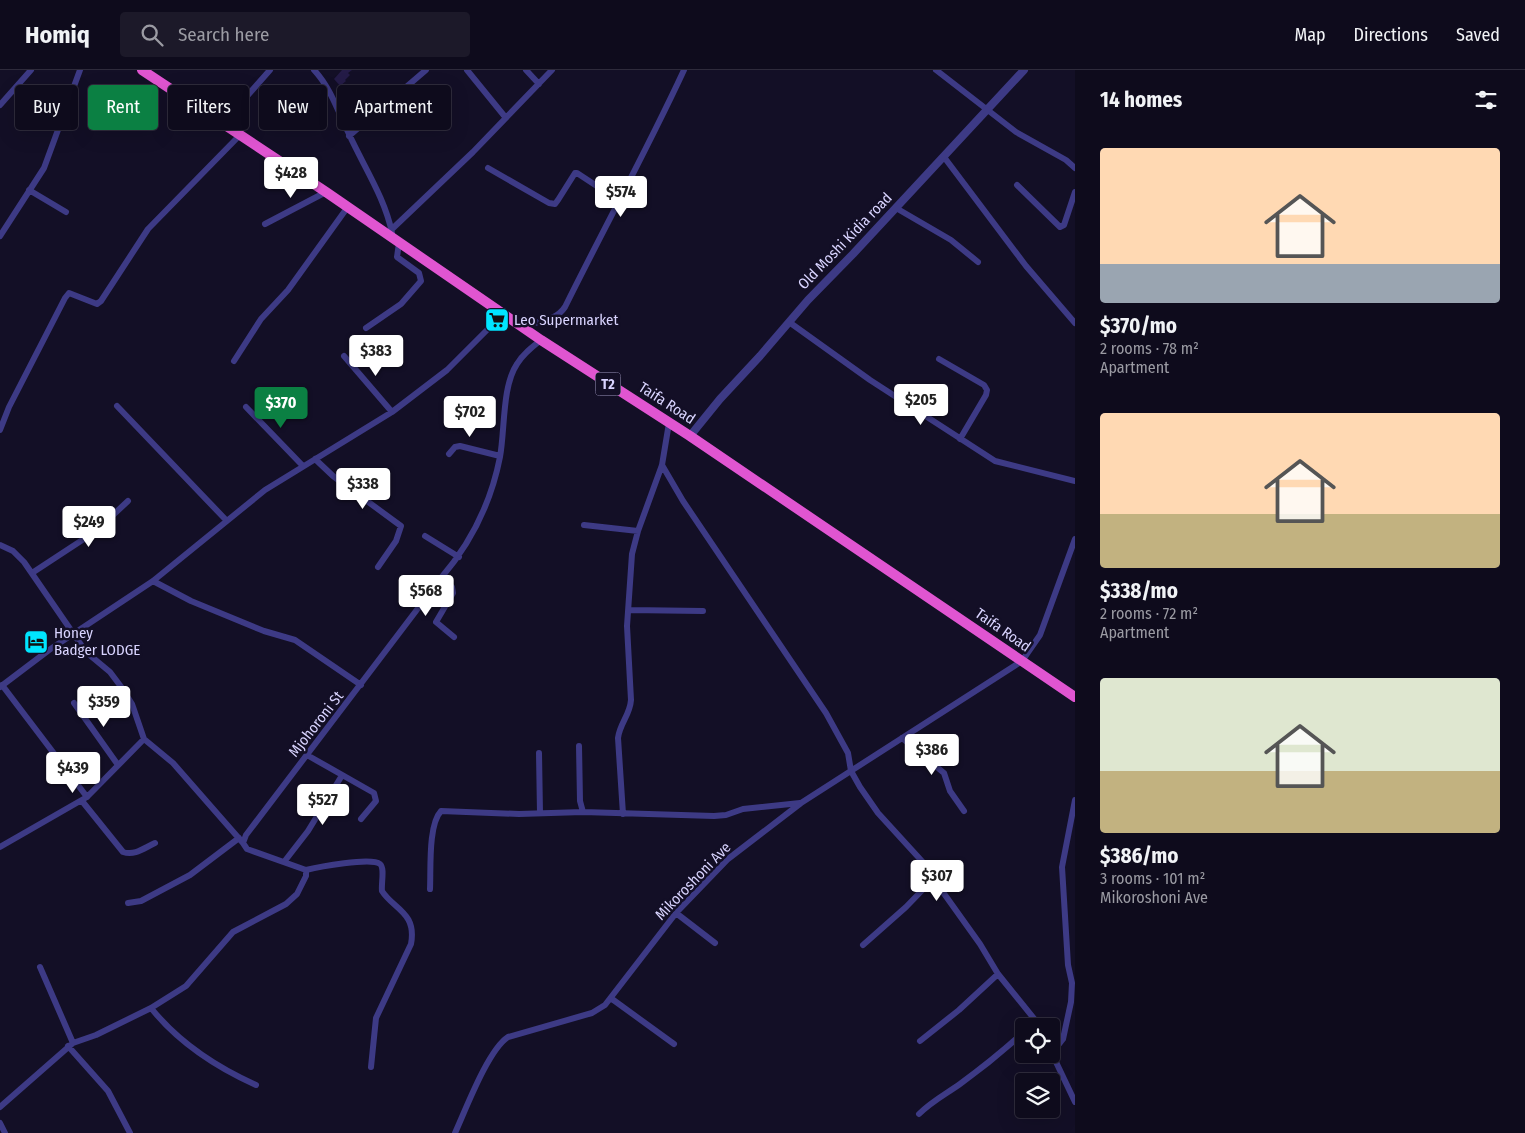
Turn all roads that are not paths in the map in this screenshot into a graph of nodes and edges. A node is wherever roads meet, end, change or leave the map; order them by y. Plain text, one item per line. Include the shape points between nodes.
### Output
1 (31, 70) edge
2 (80, 70) edge
3 (142, 70) edge
4 (270, 70) edge
5 (314, 70) edge
6 (426, 70) edge
7 (467, 70) edge
8 (526, 70) edge
9 (552, 70) edge
10 (684, 70) edge
11 (936, 70) edge
12 (1024, 70) edge
13 (539, 84) junction
14 (168, 87) edge
15 (249, 94) edge
16 (0, 105) edge
17 (988, 108) junction
18 (506, 118) junction
19 (232, 130) edge
20 (240, 135) junction
21 (349, 136) junction
22 (944, 157) junction
23 (488, 168) dead end
24 (1075, 168) edge
25 (1017, 185) dead end
26 (28, 190) junction
27 (326, 192) junction
28 (1075, 192) edge
29 (618, 200) junction
30 (347, 208) junction
31 (896, 208) junction
32 (66, 212) dead end
33 (265, 224) dead end
34 (0, 236) edge
35 (394, 238) junction
36 (978, 262) dead end
37 (504, 313) junction
38 (790, 322) junction
39 (1075, 323) edge
40 (523, 327) junction
41 (366, 328) dead end
42 (541, 340) junction
43 (344, 356) dead end
44 (234, 360) dead end
45 (939, 360) dead end
46 (117, 406) dead end
47 (246, 407) dead end
48 (392, 412) junction
49 (669, 423) junction
50 (0, 430) edge
51 (690, 436) junction
52 (960, 439) junction
53 (449, 454) dead end
54 (500, 456) junction
55 (315, 459) junction
56 (302, 465) junction
57 (662, 465) junction
58 (1075, 481) edge
59 (128, 501) dead end
60 (226, 520) junction
61 (584, 525) dead end
62 (638, 530) junction
63 (425, 536) dead end
64 (1075, 539) edge
65 (0, 545) edge
66 (1073, 551) edge
67 (459, 557) junction
68 (378, 567) dead end
69 (32, 573) junction
70 (441, 578) junction
71 (153, 580) junction
72 (629, 610) junction
73 (702, 611) dead end
74 (74, 635) junction
75 (454, 637) dead end
76 (1022, 661) junction
77 (361, 685) junction
78 (1, 686) edge
79 (1075, 697) edge
80 (74, 703) dead end
81 (902, 738) junction
82 (144, 739) junction
83 (580, 746) dead end
84 (539, 753) dead end
85 (307, 756) junction
86 (118, 765) junction
87 (851, 771) junction
88 (341, 776) junction
89 (84, 799) junction
90 (1075, 800) edge
91 (801, 803) junction
92 (964, 811) dead end
93 (582, 812) junction
94 (540, 813) junction
95 (624, 814) junction
96 (360, 819) dead end
97 (241, 841) junction
98 (155, 843) dead end
99 (0, 847) edge
100 (284, 862) junction
101 (306, 870) junction
102 (934, 878) junction
103 (430, 889) dead end
104 (128, 904) dead end
105 (676, 913) junction
106 (715, 943) dead end
107 (863, 945) dead end
108 (40, 967) dead end
109 (998, 974) junction
110 (612, 999) junction
111 (151, 1008) junction
112 (1033, 1018) edge
113 (1015, 1040) edge
114 (920, 1041) dead end
115 (1060, 1043) edge
116 (674, 1044) dead end
117 (70, 1045) junction
118 (1056, 1063) edge
119 (371, 1067) dead end
120 (256, 1085) dead end
121 (1075, 1102) edge
122 (0, 1107) edge
123 (919, 1114) dead end
124 (0, 1123) edge
125 (5, 1133) edge
126 (130, 1133) edge
127 (455, 1133) edge

1 - 16 street
2 - 26 street via 44,168
3 - 14 highway, Taifa Road / T2
4 - 15 street
5 - 21 street via 331,95
6 - 21 street
7 - 18 street
8 - 13 street
9 - 13 street
10 - 29 street
11 - 17 street
12 - 17 street, Old Moshi Kidia road
13 - 18 street
17 - 22 street, Old Moshi Kidia road
17 - 24 street via 1016,132
18 - 35 street
19 - 20 highway, Taifa Road / T2
20 - 27 highway, Taifa Road / T2
20 - 50 street via 148,229 101,301 97,304 69,293 8,407
21 - 35 street via 374,183
22 - 31 street, Old Moshi Kidia road
22 - 39 street via 1026,266
23 - 29 street via 555,204 575,173
25 - 28 street via 1060,227 1064,225
26 - 32 street
26 - 34 street
27 - 30 highway, Taifa Road / T2
27 - 33 street
29 - 40 street via 560,314
30 - 35 highway, Taifa Road / T2
30 - 44 street via 288,290 261,319
31 - 36 street via 951,240
31 - 38 street, Old Moshi Kidia road
35 - 37 highway, Taifa Road / T2
35 - 41 street via 398,257 419,272 421,281 400,304
37 - 40 highway, Taifa Road / T2
37 - 48 street via 447,370
38 - 51 street, Old Moshi Kidia road
38 - 52 street
40 - 42 highway, Taifa Road / T2
42 - 49 highway, Taifa Road / T2
42 - 54 street, Mjohoroni St via 522,356 510,379
43 - 48 street
45 - 52 street via 984,385 987,390
46 - 60 street
47 - 56 street
48 - 55 street
49 - 51 highway, Taifa Road / T2
49 - 57 street
51 - 76 highway, Taifa Road / T2
52 - 58 street via 995,461
53 - 54 street via 460,446
54 - 67 street, Mjohoroni St via 482,514
55 - 56 street
55 - 68 street via 401,526 396,541
56 - 60 street
57 - 62 street
57 - 87 street via 826,713 848,753
59 - 69 street via 96,531
60 - 71 street
61 - 62 street
62 - 72 street via 632,554
63 - 67 street
64 - 66 street
65 - 69 street via 13,551
66 - 76 street via 1040,635
67 - 70 street, Mjohoroni St
69 - 74 street
70 - 75 street via 452,587 453,593 436,622
70 - 77 street, Mjohoroni St
71 - 74 street
71 - 77 street via 192,601 294,640
72 - 73 street
72 - 95 street via 631,700 630,711 619,727 618,738
74 - 78 street
74 - 82 street via 86,652 110,672 122,688 132,704
76 - 79 highway, Taifa Road / T2
76 - 81 street, Mikoroshoni Ave
77 - 85 street, Mjohoroni St
78 - 89 street
80 - 86 street
81 - 87 street, Mikoroshoni Ave
81 - 92 street via 944,772 950,791
82 - 86 street
82 - 97 street via 173,763
83 - 93 street
84 - 94 street
85 - 88 street
85 - 97 street, Mjohoroni St
86 - 89 street
87 - 91 street, Mikoroshoni Ave
87 - 102 street via 878,813
88 - 96 street via 376,797
88 - 100 street via 308,831
89 - 98 street via 123,852 130,854
89 - 99 street
90 - 115 street via 1062,867 1072,983 1071,1002
91 - 95 street via 743,809 726,815
91 - 105 street, Mikoroshoni Ave via 728,859
93 - 94 street
93 - 95 street
94 - 103 street via 441,811 436,816 433,836
97 - 100 street via 247,849
97 - 104 street via 190,875 141,901
100 - 101 street
101 - 111 street via 297,894 286,904 233,932 186,986
101 - 119 street via 342,863 380,864 382,890 406,916 411,944 376,1018
102 - 107 street
102 - 109 street
105 - 106 street
105 - 110 street, Mikoroshoni Ave
108 - 117 street
109 - 112 street
109 - 114 street
110 - 116 street
110 - 127 street, Mikoroshoni Ave via 592,1013 502,1040
111 - 117 street
111 - 120 street via 172,1033 218,1067
113 - 123 street
117 - 122 street
117 - 126 street via 108,1091
118 - 121 street
124 - 125 street

